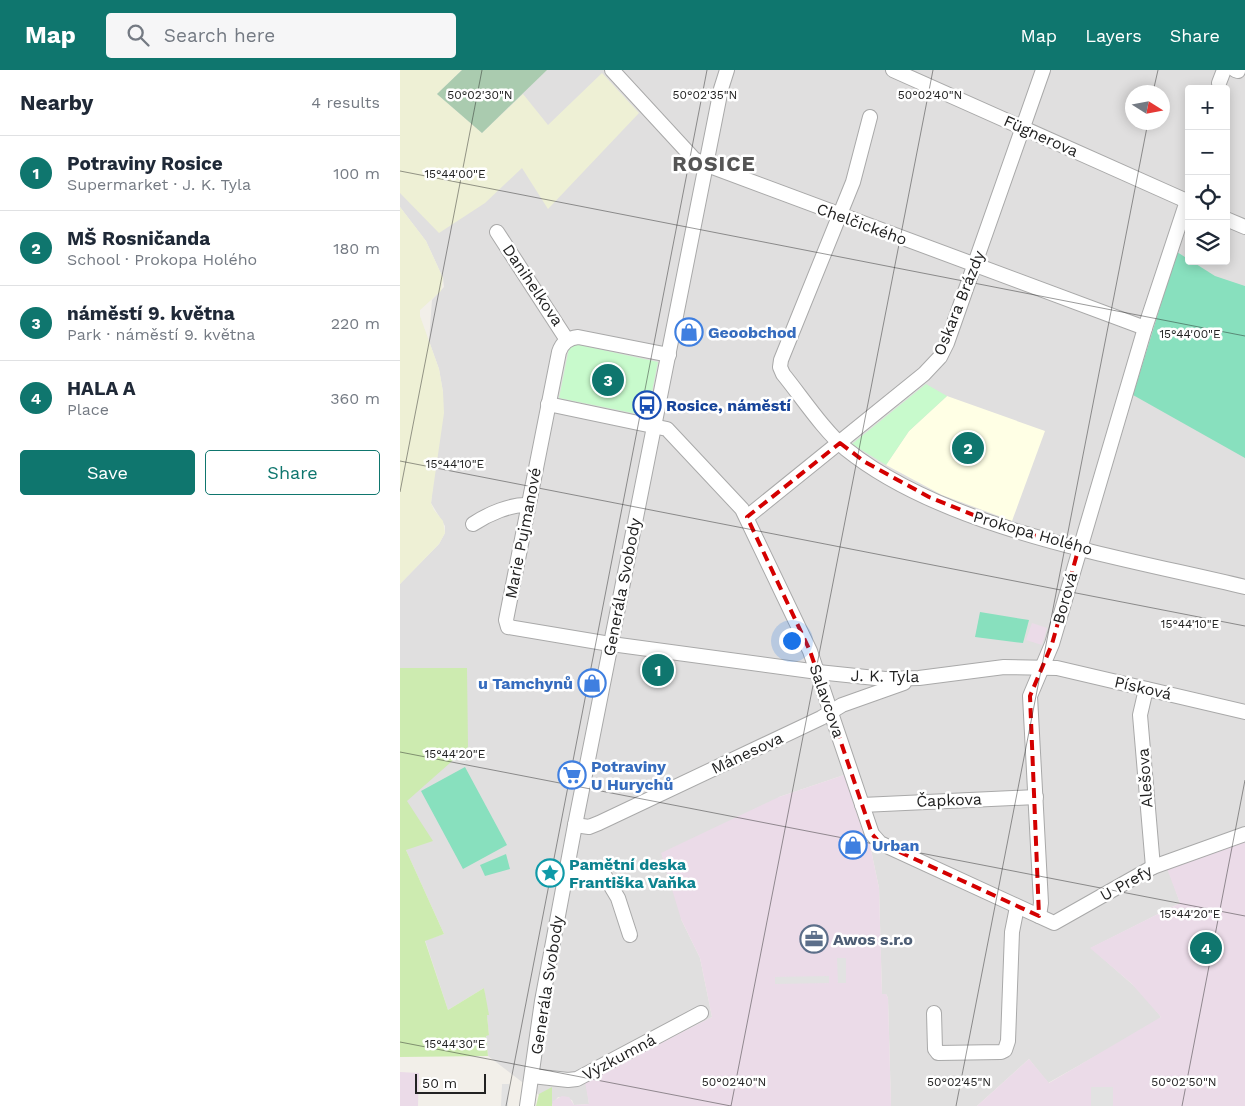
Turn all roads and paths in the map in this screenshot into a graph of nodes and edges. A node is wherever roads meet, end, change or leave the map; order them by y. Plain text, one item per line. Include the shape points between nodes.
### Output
1 (612, 70) edge
2 (727, 70) edge
3 (893, 70) edge
4 (1043, 70) edge
5 (870, 117) dead end
6 (1023, 128) junction
7 (707, 165) junction
8 (1185, 200) edge
9 (1185, 210) edge
10 (840, 216) junction
11 (1228, 220) edge
12 (1245, 227) edge
13 (497, 232) dead end
14 (975, 265) junction
15 (1145, 328) junction
16 (568, 340) junction
17 (669, 355) junction
18 (548, 404) junction
19 (655, 425) junction
20 (840, 443) junction
21 (528, 505) junction
22 (747, 516) junction
23 (473, 524) dead end
24 (1079, 547) junction
25 (1245, 587) edge
26 (611, 644) junction
27 (1041, 668) junction
28 (818, 672) junction
29 (919, 678) junction
30 (1146, 689) junction
31 (830, 711) junction
32 (1245, 712) edge
33 (1036, 797) junction
34 (862, 805) junction
35 (575, 825) junction
36 (1245, 834) edge
37 (1152, 867) junction
38 (566, 871) junction
39 (1017, 907) junction
40 (1039, 916) junction
41 (630, 935) dead end
42 (701, 1013) dead end
43 (934, 1013) dead end
44 (532, 1076) junction
45 (527, 1106) edge

1 - 7 street, Chelčického via 694,159
2 - 7 street, Generála Svobody
3 - 6 street, Fügnerova
4 - 6 street, Oskara Brázdy
5 - 10 street, Prokopa Holého via 853,182
6 - 8 street, Fügnerova
6 - 14 street, Oskara Brázdy
7 - 10 street, Chelčického
7 - 17 street, Generála Svobody
9 - 15 street, Borová
10 - 14 street, Chelčického
10 - 20 street, Prokopa Holého via 780,367
11 - 12 street
13 - 16 street, Danihelkova
14 - 15 street, Chelčického
14 - 20 street, Oskara Brázdy via 940,357
15 - 24 street, Borová
16 - 17 street via 585,338
16 - 18 street, Marie Pujmanové via 559,352
17 - 19 street, Generála Svobody
18 - 19 street, Salavcova
18 - 21 street, Marie Pujmanové
19 - 22 street, Salavcova via 668,428 675,434
19 - 26 street, Generála Svobody
20 - 22 street, Oskara Brázdy
20 - 24 street, Prokopa Holého via 865,462 929,497 1006,528
21 - 23 street via 518,505 486,516
21 - 26 street, Marie Pujmanové via 507,625 512,629
22 - 28 street, Salavcova
24 - 25 street, Prokopa Holého
24 - 27 street, Borová via 1052,644
26 - 28 street, J. K. Tyla
26 - 35 street, Generála Svobody
27 - 29 street, J. K. Tyla via 1004,667
27 - 30 street, Písková via 1067,670
27 - 33 street, Borová via 1030,696
28 - 29 street, J. K. Tyla
28 - 31 street, Salavcova
29 - 31 street, Mánesova
30 - 32 street, Písková
30 - 37 street, Alešova via 1140,715
31 - 34 street, Salavcova
31 - 35 street, Mánesova via 599,823 589,827
33 - 34 street, Čapkova
33 - 40 street, Borová via 1042,903
34 - 39 street, Salavcova via 877,840
35 - 38 street, Generála Svobody
36 - 37 street, U Prefy
37 - 40 street, U Prefy via 1057,923
38 - 41 street via 603,873 618,898
38 - 44 street, Generála Svobody
39 - 40 street, Salavcova
39 - 43 street via 1012,932 1005,1050 938,1053 935,1049
42 - 44 street, Výzkumná via 577,1079
44 - 45 street, Generála Svobody

